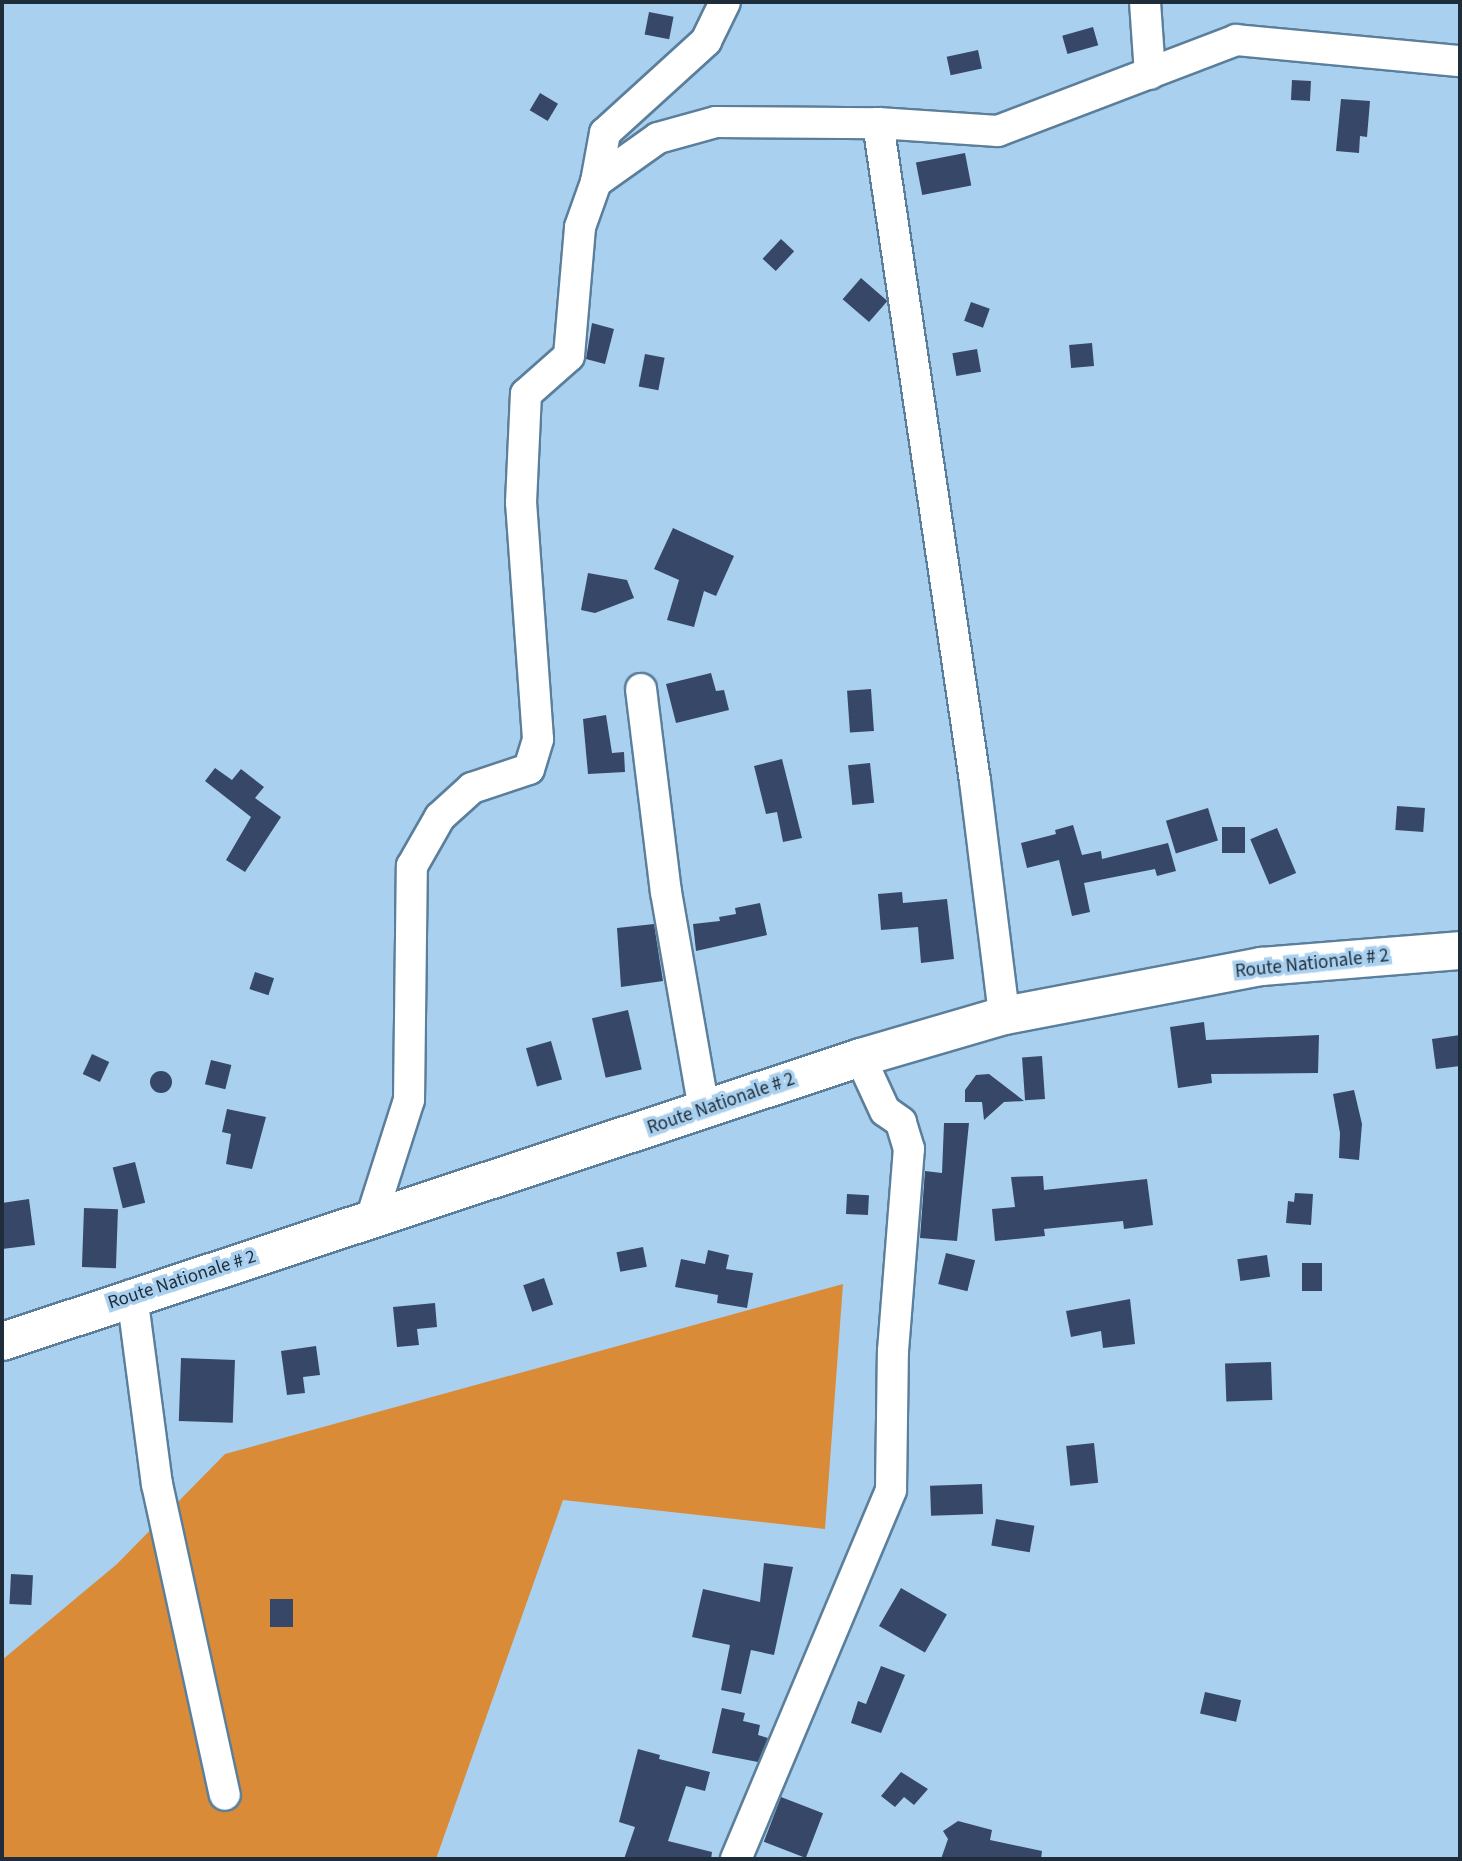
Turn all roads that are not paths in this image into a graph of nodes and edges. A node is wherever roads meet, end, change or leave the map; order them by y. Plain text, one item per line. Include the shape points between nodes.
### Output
1 (725, 2) edge
2 (1145, 2) edge
3 (1460, 61) edge
4 (1150, 74) junction
5 (878, 123) junction
6 (596, 182) junction
7 (641, 689) dead end
8 (1460, 950) edge
9 (1004, 1015) junction
10 (860, 1057) junction
11 (704, 1109) junction
12 (370, 1222) junction
13 (132, 1295) junction
14 (2, 1341) edge
15 (225, 1795) dead end
16 (736, 1859) edge

1 - 6 street via 706,41 606,133
2 - 4 street
3 - 4 street via 1236,40
4 - 5 street via 998,131
5 - 6 street via 716,122 658,138
5 - 9 street via 975,781
6 - 12 street via 580,227 569,356 526,394 521,503 538,739 529,769 472,788 440,817 412,866 409,1100
7 - 11 street via 674,942
8 - 9 main road, Route Nationale # 2 via 1261,966
9 - 10 main road, Route Nationale # 2
10 - 11 main road, Route Nationale # 2
10 - 16 street via 885,1111 901,1122 909,1149 893,1352 891,1490
11 - 12 main road, Route Nationale # 2
12 - 13 main road, Route Nationale # 2
13 - 14 main road, Route Nationale # 2
13 - 15 street via 157,1484

